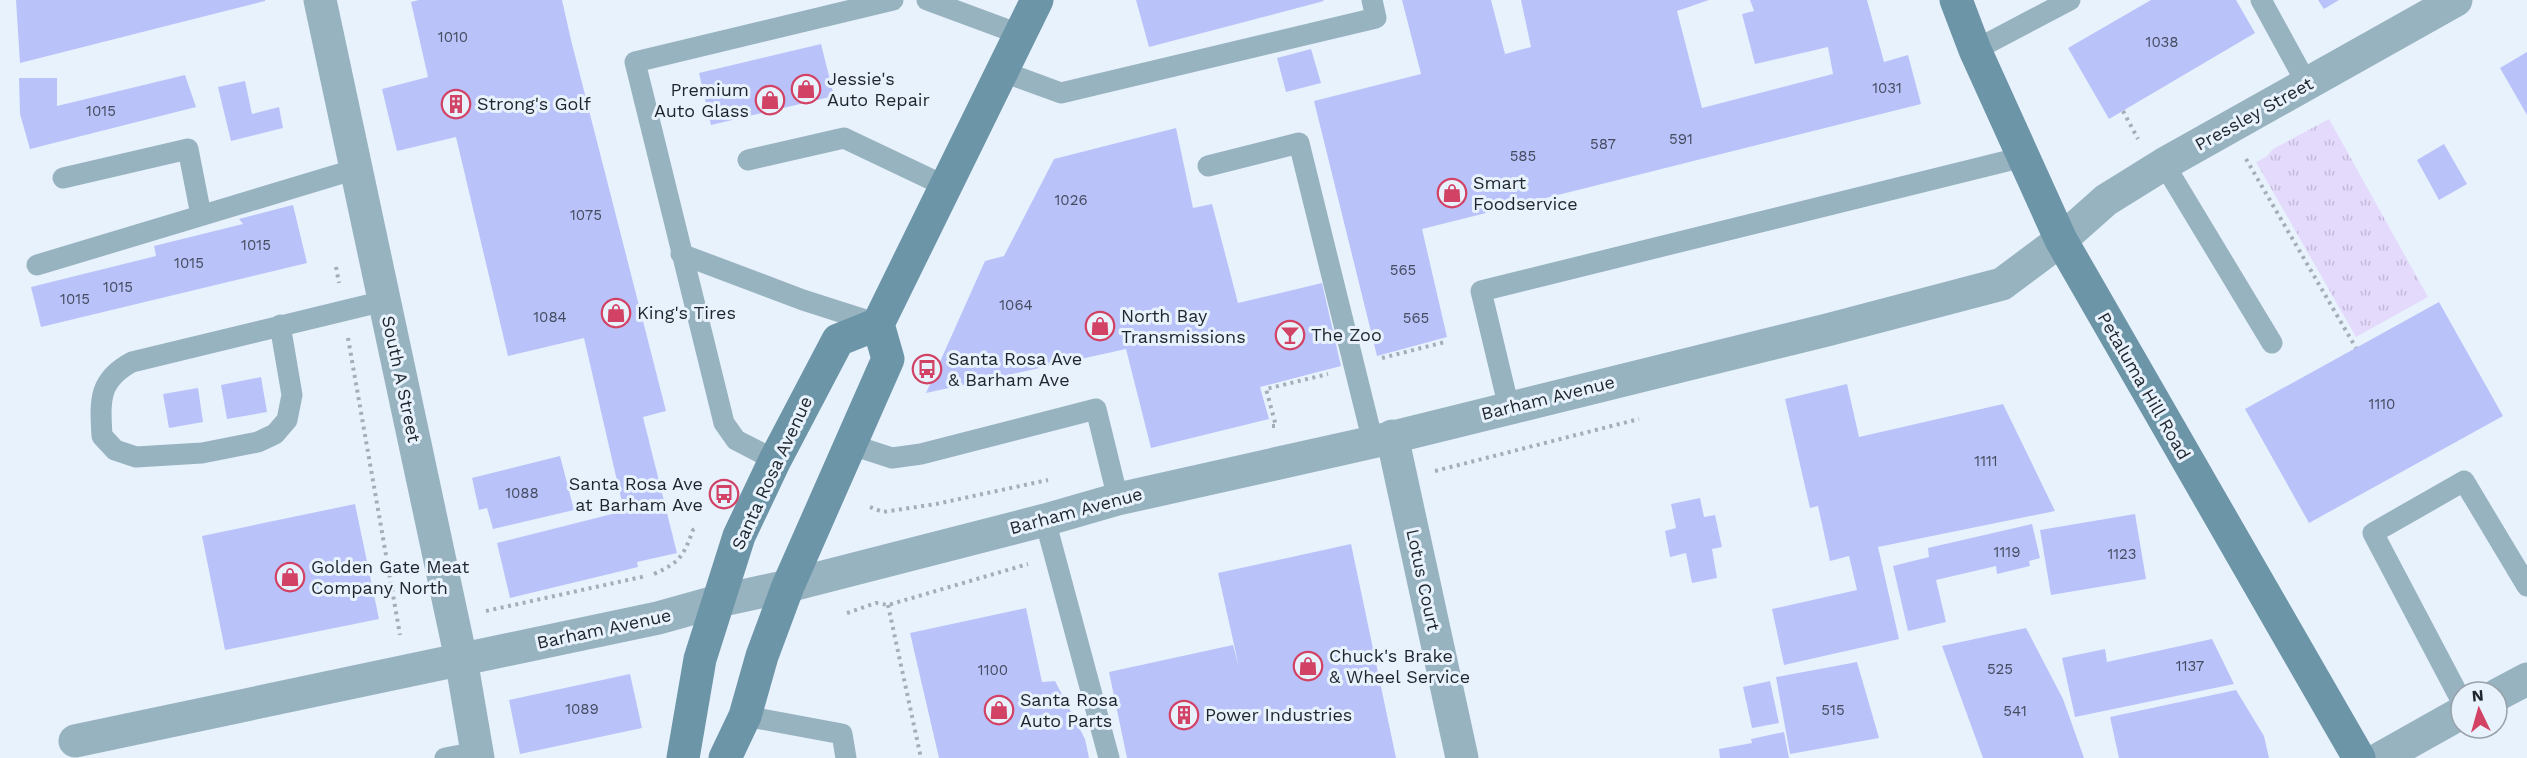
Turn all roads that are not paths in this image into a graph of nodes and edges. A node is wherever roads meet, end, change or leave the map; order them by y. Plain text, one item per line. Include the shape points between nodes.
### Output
1 (320, 0) edge
2 (892, 0) edge
3 (927, 0) edge
4 (1037, 0) edge
5 (1372, 0) edge
6 (1956, 0) edge
7 (2070, 0) edge
8 (2261, 0) edge
9 (2456, 0) edge
10 (1019, 34) junction
11 (1975, 50) junction
12 (1001, 71) junction
13 (2307, 84) junction
14 (2023, 157) junction
15 (748, 160) dead end
16 (2164, 164) junction
17 (1208, 166) dead end
18 (356, 169) junction
19 (63, 178) dead end
20 (945, 186) junction
21 (201, 215) junction
22 (2061, 240) junction
23 (681, 254) junction
24 (37, 264) dead end
25 (384, 301) junction
26 (878, 324) junction
27 (280, 325) junction
28 (2272, 343) dead end
29 (1509, 408) junction
30 (1383, 439) junction
31 (852, 445) junction
32 (775, 460) junction
33 (1118, 499) junction
34 (1046, 520) junction
35 (788, 586) junction
36 (2527, 586) edge
37 (719, 601) junction
38 (461, 659) junction
39 (2450, 680) edge
40 (745, 716) junction
41 (2449, 720) edge
42 (76, 750) edge
43 (477, 755) edge
44 (445, 758) edge
45 (683, 758) edge
46 (725, 758) edge
47 (846, 758) edge
48 (1109, 758) edge
49 (1462, 758) edge
50 (2359, 758) edge
51 (2381, 758) edge

1 - 18 street, South A Street
2 - 23 lane via 635,62
3 - 10 lane
4 - 10 main road
5 - 12 lane via 1376,18 1061,93
6 - 11 main road, Petaluma Hill Road
7 - 11 lane
8 - 13 lane
9 - 13 street, Pressley Street
10 - 12 main road
11 - 14 main road, Petaluma Hill Road
12 - 20 main road
13 - 16 street, Pressley Street
14 - 22 main road, Petaluma Hill Road
14 - 29 lane via 1481,291
15 - 20 lane via 843,138
16 - 22 street, Pressley Street via 2106,200
16 - 28 lane
17 - 30 lane via 1299,143
18 - 21 lane
18 - 25 street, South A Street
19 - 21 lane via 188,149
20 - 26 main road
21 - 24 lane
22 - 29 street, Barham Avenue via 2002,284
22 - 50 main road, Petaluma Hill Road
23 - 26 lane
23 - 32 lane via 724,423 736,440
25 - 27 lane
25 - 38 street, South A Street
26 - 31 main road via 888,359
26 - 32 main road, Santa Rosa Avenue via 838,340
27 - 27 lane via 132,362 119,370 107,381 100,400 102,436 115,450 136,457 202,453 258,442 275,434 287,420 292,395
29 - 30 street, Barham Avenue
30 - 33 street, Barham Avenue
30 - 49 street, Lotus Court via 1400,474
31 - 33 lane via 892,459 1096,409
31 - 35 main road
32 - 37 main road, Santa Rosa Avenue via 739,536
33 - 34 street, Barham Avenue
34 - 35 street, Barham Avenue
34 - 48 lane
35 - 37 street, Barham Avenue
35 - 40 main road
36 - 39 lane via 2464,481 2373,533
37 - 38 street, Barham Avenue via 658,618
37 - 45 main road, Santa Rosa Avenue via 700,659
38 - 42 street, Barham Avenue
38 - 43 street, South A Street
40 - 46 main road
40 - 47 lane via 842,734
41 - 51 street
43 - 44 lane

